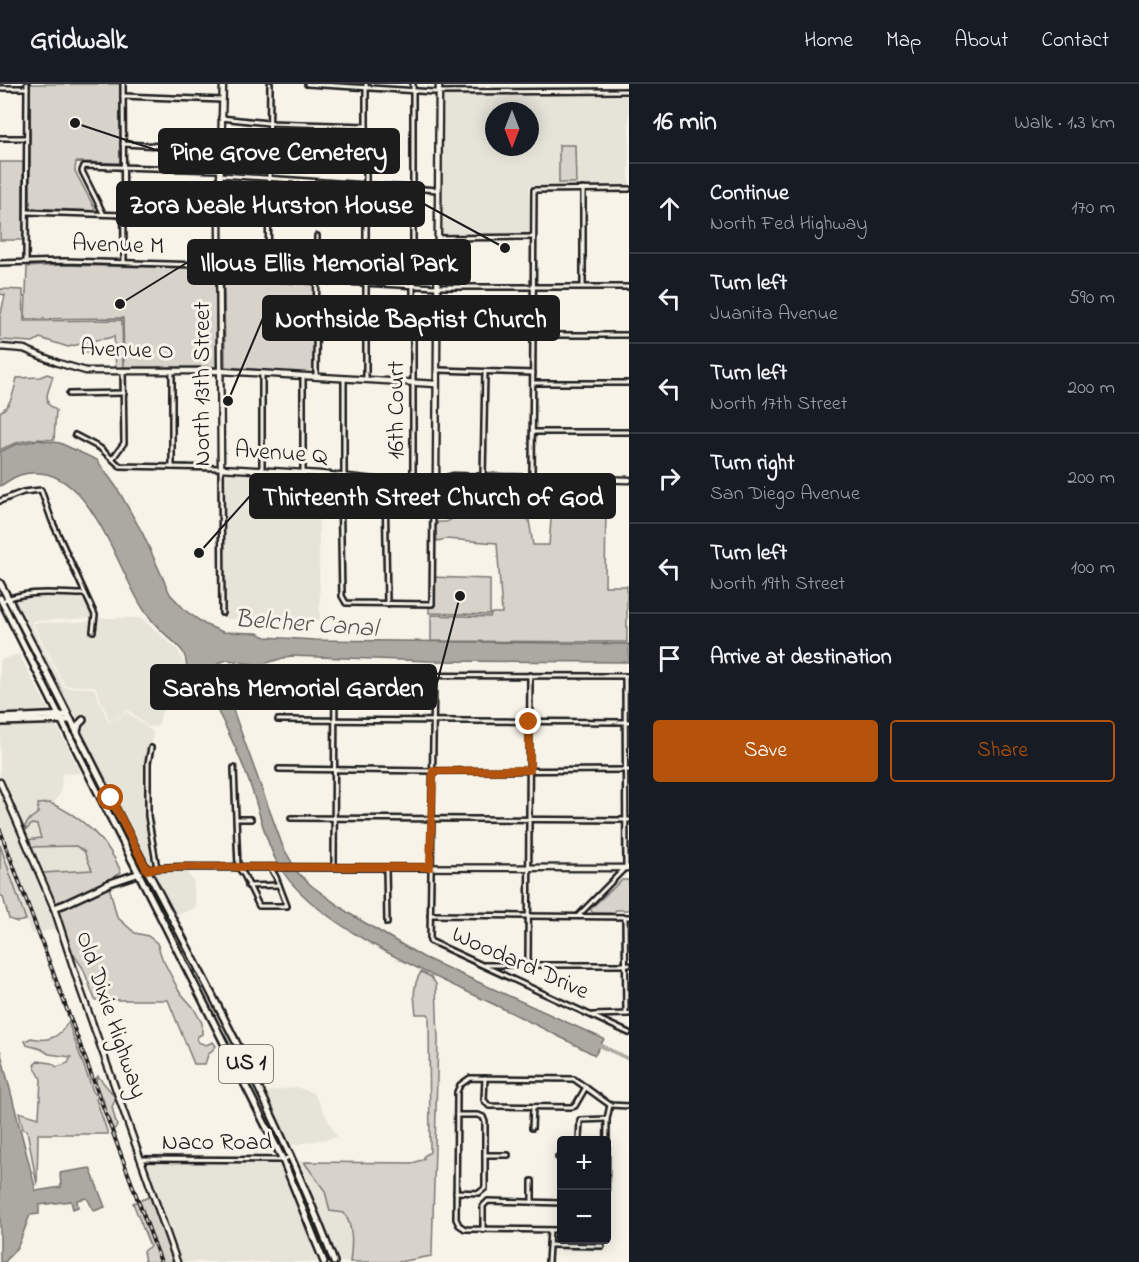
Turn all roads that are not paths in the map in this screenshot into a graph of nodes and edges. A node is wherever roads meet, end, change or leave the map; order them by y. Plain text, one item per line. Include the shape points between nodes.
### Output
1 (123, 84) edge
2 (223, 84) edge
3 (270, 84) edge
4 (307, 84) edge
5 (317, 84) edge
6 (413, 84) edge
7 (439, 84) edge
8 (487, 84) edge
9 (536, 84) edge
10 (590, 84) edge
11 (27, 86) edge
12 (366, 86) edge
13 (0, 88) edge
14 (414, 91) junction
15 (487, 91) junction
16 (536, 91) junction
17 (590, 91) junction
18 (629, 91) edge
19 (439, 92) junction
20 (123, 96) junction
21 (222, 100) junction
22 (221, 118) junction
23 (268, 123) junction
24 (366, 126) junction
25 (0, 138) edge
26 (26, 138) junction
27 (123, 144) junction
28 (220, 149) junction
29 (220, 155) junction
30 (268, 159) junction
31 (366, 165) junction
32 (123, 166) junction
33 (220, 173) junction
34 (269, 179) junction
35 (296, 181) junction
36 (366, 185) junction
37 (413, 189) junction
38 (584, 189) junction
39 (629, 189) edge
40 (438, 190) junction
41 (27, 212) junction
42 (103, 213) junction
43 (124, 214) junction
44 (219, 218) junction
45 (295, 220) dead end
46 (317, 236) dead end
47 (533, 237) junction
48 (438, 238) junction
49 (124, 262) junction
50 (0, 263) edge
51 (27, 263) junction
52 (220, 268) junction
53 (268, 278) junction
54 (317, 280) junction
55 (366, 283) junction
56 (414, 286) junction
57 (583, 286) junction
58 (629, 286) edge
59 (437, 287) junction
60 (534, 287) junction
61 (437, 329) junction
62 (533, 330) junction
63 (533, 335) junction
64 (629, 335) edge
65 (0, 348) edge
66 (436, 370) junction
67 (123, 371) junction
68 (172, 371) junction
69 (221, 371) junction
70 (485, 372) junction
71 (533, 373) junction
72 (262, 374) junction
73 (303, 376) junction
74 (316, 377) junction
75 (344, 379) junction
76 (366, 381) junction
77 (414, 383) junction
78 (533, 383) junction
79 (629, 383) edge
80 (436, 384) junction
81 (124, 393) junction
82 (69, 394) dead end
83 (533, 432) junction
84 (629, 432) edge
85 (75, 435) dead end
86 (112, 458) junction
87 (172, 467) junction
88 (221, 468) junction
89 (435, 469) junction
90 (262, 470) junction
91 (303, 473) junction
92 (483, 476) junction
93 (344, 477) junction
94 (447, 477) junction
95 (532, 478) junction
96 (629, 480) edge
97 (385, 481) junction
98 (434, 482) junction
99 (414, 483) junction
100 (0, 501) edge
101 (0, 583) edge
102 (86, 594) junction
103 (8, 598) junction
104 (1, 600) edge
105 (387, 604) junction
106 (222, 613) dead end
107 (93, 631) dead end
108 (335, 674) junction
109 (434, 674) junction
110 (223, 675) dead end
111 (530, 675) junction
112 (627, 676) edge
113 (59, 718) junction
114 (70, 718) junction
115 (0, 720) edge
116 (83, 720) dead end
117 (278, 720) dead end
118 (335, 720) junction
119 (433, 722) junction
120 (529, 722) junction
121 (627, 722) edge
122 (77, 733) junction
123 (151, 748) dead end
124 (234, 768) dead end
125 (279, 769) dead end
126 (335, 769) junction
127 (530, 770) junction
128 (628, 770) edge
129 (433, 771) junction
130 (0, 782) edge
131 (291, 818) dead end
132 (334, 818) junction
133 (432, 818) junction
134 (529, 818) junction
135 (237, 819) junction
136 (251, 819) dead end
137 (627, 820) edge
138 (238, 867) junction
139 (270, 867) junction
140 (334, 867) junction
141 (430, 867) junction
142 (529, 867) junction
143 (158, 868) junction
144 (386, 868) junction
145 (628, 869) edge
146 (147, 870) junction
147 (138, 873) junction
148 (279, 885) junction
149 (248, 886) junction
150 (54, 908) junction
151 (430, 915) junction
152 (528, 916) junction
153 (578, 916) junction
154 (627, 917) edge
155 (387, 923) dead end
156 (482, 965) junction
157 (528, 965) junction
158 (627, 965) edge
159 (627, 1014) edge
160 (591, 1015) junction
161 (629, 1033) edge
162 (224, 1041) junction
163 (239, 1049) junction
164 (485, 1078) junction
165 (586, 1087) junction
166 (610, 1105) junction
167 (629, 1106) edge
168 (533, 1107) junction
169 (457, 1115) junction
170 (607, 1119) junction
171 (532, 1128) dead end
172 (579, 1136) edge
173 (485, 1155) junction
174 (508, 1155) dead end
175 (291, 1156) junction
176 (142, 1159) junction
177 (283, 1160) junction
178 (532, 1181) dead end
179 (607, 1190) edge
180 (456, 1192) junction
181 (532, 1202) junction
182 (557, 1203) edge
183 (483, 1230) junction
184 (550, 1230) junction
185 (557, 1230) edge
186 (550, 1245) junction
187 (602, 1246) dead end
188 (177, 1262) edge
189 (324, 1262) edge
190 (334, 1262) edge
191 (548, 1262) edge

1 - 20 street
2 - 21 street, North 13th Street
3 - 23 street
4 - 5 street
5 - 12 street
6 - 14 street, 16th Court
7 - 19 street
8 - 15 street
9 - 16 street
10 - 17 street
11 - 13 street
11 - 26 street
12 - 14 street
12 - 24 street
14 - 19 street
14 - 37 street, 16th Court
15 - 16 street
15 - 19 street
16 - 17 street
17 - 18 street
19 - 40 street
20 - 21 street
20 - 27 street
21 - 22 street, North 13th Street
22 - 23 street
22 - 28 street, North 13th Street
23 - 24 street
23 - 30 street
24 - 31 street
25 - 26 street
26 - 41 street
27 - 28 street
27 - 32 street
28 - 29 street, North 13th Street
29 - 30 street
29 - 33 street, North 13th Street
30 - 31 street
30 - 34 street
31 - 36 street
32 - 33 street
32 - 42 street via 83,167
32 - 43 street
33 - 34 street
33 - 44 street, North 13th Street
34 - 35 street
34 - 53 street
35 - 36 street
35 - 45 street
36 - 37 street
36 - 55 street
37 - 40 street
37 - 56 street, 16th Court
38 - 39 street
38 - 47 street via 534,190
38 - 57 street
40 - 48 street
41 - 42 street
41 - 51 street
42 - 43 street
43 - 44 street
43 - 49 street
44 - 52 street, North 13th Street
46 - 54 street
47 - 48 street
47 - 60 street
48 - 59 street
49 - 51 street, Avenue M
49 - 52 street, Avenue M
50 - 51 street, Avenue M
52 - 53 street, Avenue M
52 - 69 street, North 13th Street
53 - 54 street, Avenue M
54 - 55 street, Avenue M
54 - 74 street
55 - 56 street, Avenue M
55 - 76 street
56 - 59 street, Avenue M
56 - 77 street, 16th Court
57 - 58 street, Avenue M
57 - 60 street, Avenue M
59 - 60 street, Avenue M
59 - 61 street
60 - 62 street
61 - 62 street
61 - 66 street
62 - 63 street
63 - 64 street
63 - 71 street
65 - 67 street, Avenue O via 24,349 86,371
66 - 70 street
66 - 80 street
67 - 68 street, Avenue O
67 - 81 street
68 - 69 street, Avenue O
68 - 87 street
69 - 72 street, Avenue O
69 - 88 street, North 13th Street
70 - 71 street
70 - 92 street
71 - 78 street
72 - 73 street, Avenue O
72 - 90 street
73 - 74 street, Avenue O
73 - 91 street
74 - 75 street, Avenue O
75 - 76 street, Avenue O
75 - 93 street
76 - 77 street, Avenue O
77 - 80 street, Avenue O
77 - 99 street, 16th Court
78 - 79 street
78 - 83 street
80 - 89 street
81 - 82 street
81 - 86 street via 124,443
83 - 84 street
83 - 95 street
85 - 86 street, Avenue Q
86 - 87 street, Avenue Q via 123,466
87 - 88 street, Avenue Q
88 - 90 street, Avenue Q
88 - 106 street, North 13th Street
89 - 94 street
89 - 98 street
90 - 91 street, Avenue Q
91 - 93 street, Avenue Q
92 - 94 street
92 - 95 street
93 - 97 street, Avenue Q
93 - 105 street via 340,481 343,601
94 - 98 street
95 - 96 street
97 - 99 street, Avenue Q
97 - 105 street
98 - 99 street, Avenue Q
98 - 105 street via 432,604
100 - 102 street via 40,490
101 - 103 main road, US 1
102 - 103 street via 24,594
102 - 107 street via 95,615
103 - 104 street
103 - 114 main road, US 1
104 - 113 main road, US 1
108 - 109 street
108 - 110 street
108 - 118 street
109 - 111 street
109 - 119 street
111 - 112 street
111 - 120 street
112 - 121 street
113 - 114 main road
113 - 115 main road
113 - 147 main road, US 1
114 - 122 main road, US 1
116 - 122 main road
117 - 118 street
118 - 119 street
118 - 126 street
119 - 120 street
119 - 129 street
120 - 121 street
120 - 127 street
121 - 128 street
122 - 146 main road, US 1
123 - 143 street via 148,816
124 - 135 street
125 - 126 street
126 - 129 street
126 - 132 street
127 - 128 street
127 - 129 street
127 - 134 street
128 - 137 street
129 - 133 street
130 - 150 street, Old Dixie Highway
131 - 132 street
132 - 133 street
132 - 140 street
133 - 134 street
133 - 141 street
134 - 137 street
134 - 142 street
135 - 136 street
135 - 138 street
137 - 145 street
138 - 139 street
138 - 143 street
138 - 149 street
139 - 140 street
139 - 148 street
140 - 144 street
141 - 142 street
141 - 144 street
141 - 151 street
142 - 145 street
142 - 152 street
143 - 146 street
144 - 155 street
145 - 153 street
146 - 147 main road
146 - 163 main road, US 1
147 - 150 main road
147 - 162 main road, US 1
148 - 149 street
148 - 149 street via 287,906 259,906
150 - 176 street, Old Dixie Highway
151 - 152 street
151 - 156 street, Woodard Drive via 430,941
152 - 153 street
152 - 157 street
153 - 154 street
154 - 158 street
156 - 157 street
156 - 160 street, Woodard Drive
157 - 158 street
158 - 159 street
159 - 160 street
160 - 161 street, Woodard Drive
162 - 163 main road
162 - 177 main road, US 1
163 - 175 main road, US 1
164 - 165 street via 574,1079
164 - 168 street via 484,1100 489,1106
164 - 169 street via 470,1078 460,1085
165 - 166 street
165 - 168 street via 575,1106
166 - 167 street
166 - 170 street
168 - 171 street
169 - 173 street via 483,1117
169 - 180 street
170 - 172 street via 580,1120
170 - 179 street
173 - 174 street
173 - 180 street via 482,1191
175 - 177 street, Naco Road
175 - 190 main road, US 1
176 - 177 street, Naco Road
176 - 188 street, Old Dixie Highway
177 - 189 main road, US 1
178 - 181 street
180 - 183 street via 459,1225
181 - 182 street
181 - 183 street via 488,1202 483,1206
183 - 184 street
184 - 185 street
184 - 186 street
186 - 187 street
186 - 191 street

